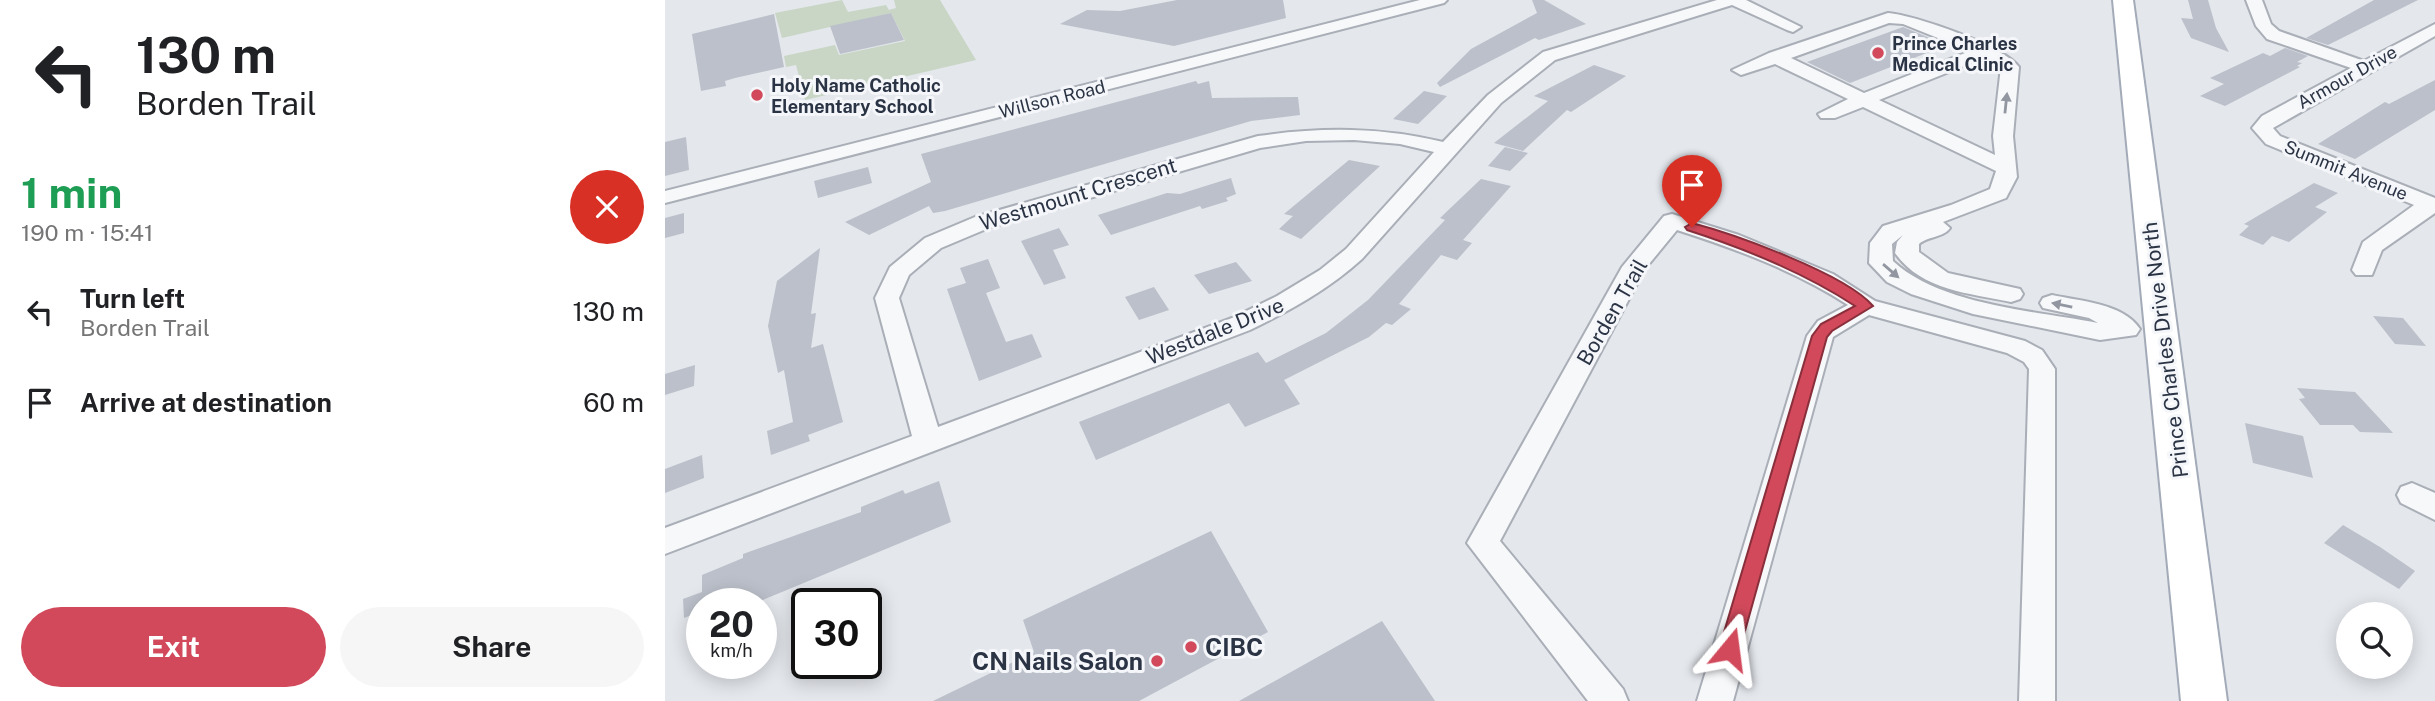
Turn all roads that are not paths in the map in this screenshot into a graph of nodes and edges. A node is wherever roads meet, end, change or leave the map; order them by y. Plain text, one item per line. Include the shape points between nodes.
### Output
1 (1439, 0) edge
2 (1733, 0) edge
3 (2123, 0) edge
4 (2254, 0) edge
5 (1403, 4) edge
6 (1793, 27) dead end
7 (2435, 29) edge
8 (1986, 51) junction
9 (1776, 57) junction
10 (2366, 67) junction
11 (1741, 70) dead end
12 (1865, 100) junction
13 (1828, 114) dead end
14 (2262, 128) joint
15 (1446, 149) junction
16 (2006, 168) junction
17 (665, 197) edge
18 (1989, 198) junction
19 (2433, 205) edge
20 (2364, 270) dead end
21 (1937, 283) junction
22 (1866, 306) junction
23 (1898, 315) junction
24 (2144, 333) junction
25 (928, 442) junction
26 (665, 541) edge
27 (1610, 701) edge
28 (1715, 701) edge
29 (2037, 701) edge
30 (2204, 701) edge

1 - 5 street, Willson Road
2 - 6 street
2 - 15 street, Westdale Drive via 1549,56 1523,74
3 - 24 main road, Prince Charles Drive North
4 - 10 street via 2264,26 2273,35
5 - 17 street, Willson Road
7 - 10 street, Armour Drive
8 - 9 street via 1906,19 1888,18
8 - 12 street via 1945,68 1913,73
16 -> 8 street via 2003,136 2010,66
9 - 11 street
9 - 12 street
10 - 14 street, Armour Drive
12 - 13 street
12 - 16 street
14 - 19 street, Summit Avenue via 2273,140
15 - 25 street, Westdale Drive via 1357,252 1288,302
15 - 25 street, Westmount Crescent via 1354,134 1266,140 983,222 933,243 898,272 887,298
16 - 18 street via 2004,185
18 - 21 street via 1989,208 1920,233 1908,242 1910,259
18 -> 21 street via 1891,231 1880,250 1881,263 1891,273
19 - 20 street via 2371,247
21 - 23 street
21 - 24 street via 2100,332
22 - 23 street, Borden Trail
22 - 27 street, Borden Trail via 1824,279 1672,221 1634,267 1483,543
22 - 28 street via 1827,327 1820,336
23 - 29 street, Borden Trail via 2016,347 2033,356 2042,369
24 - 30 main road, Prince Charles Drive North
25 - 26 street, Westdale Drive

